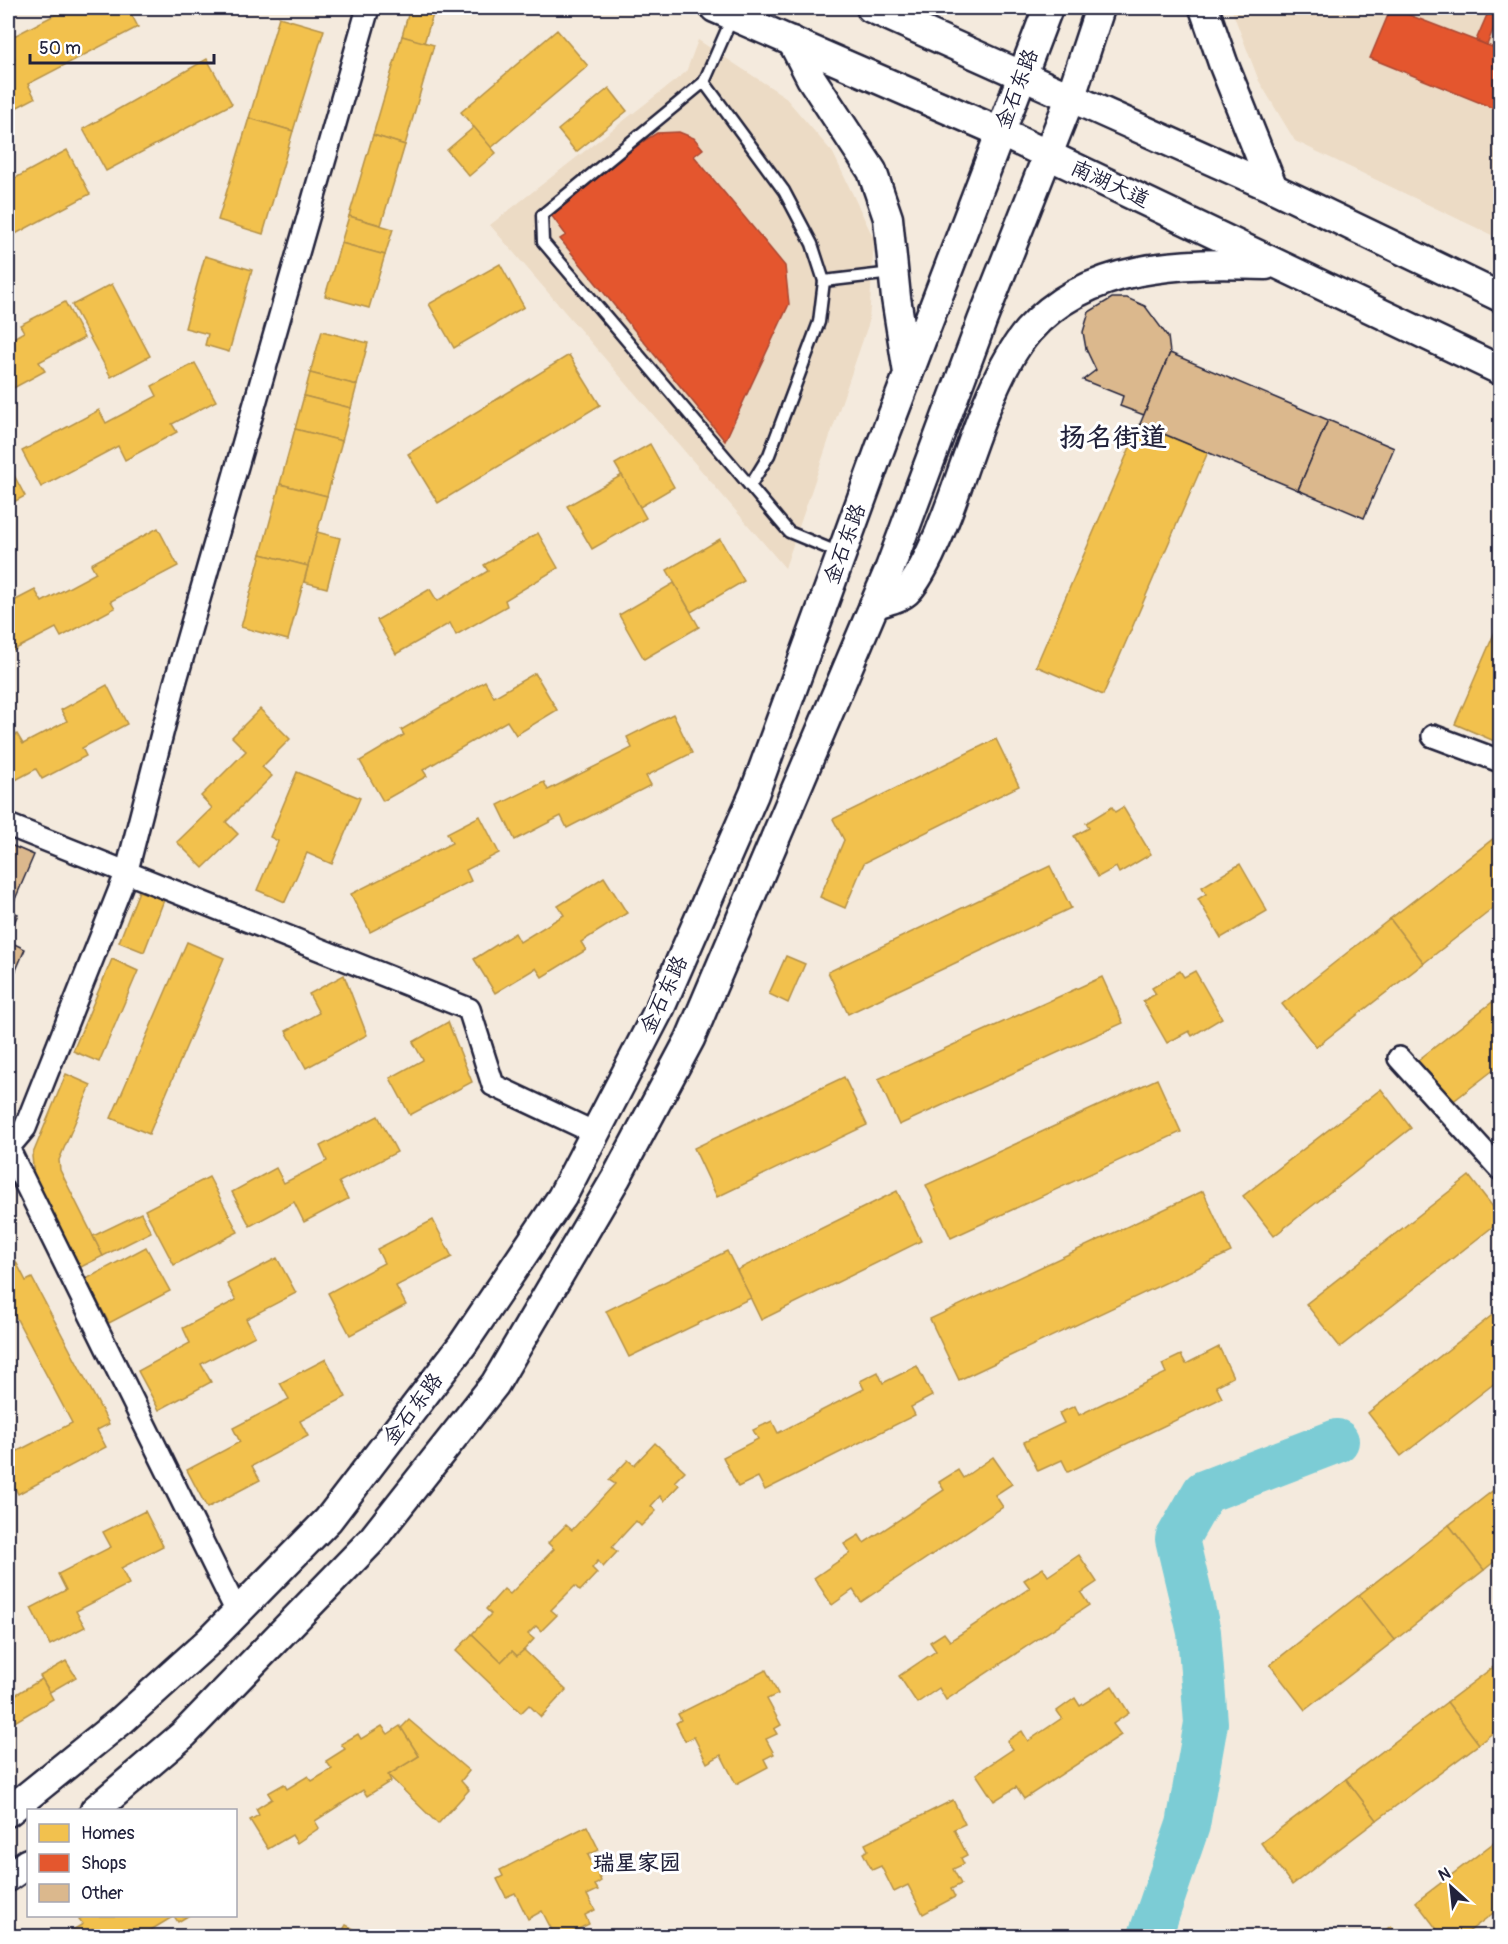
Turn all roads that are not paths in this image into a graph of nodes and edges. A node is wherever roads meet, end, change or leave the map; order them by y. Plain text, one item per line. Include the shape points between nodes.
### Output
1 (368, 8) edge
2 (872, 8) edge
3 (1048, 8) edge
4 (1100, 8) edge
5 (1204, 8) edge
6 (724, 12) edge
7 (792, 41) junction
8 (1023, 74) junction
9 (704, 82) junction
10 (1071, 96) junction
11 (1000, 132) junction
12 (1048, 155) junction
13 (1273, 188) junction
14 (1281, 265) junction
15 (894, 273) junction
16 (824, 280) junction
17 (1500, 297) edge
18 (1500, 370) edge
19 (908, 375) junction
20 (750, 486) junction
21 (842, 554) junction
22 (874, 605) junction
23 (1433, 736) dead end
24 (1500, 761) edge
25 (8, 825) edge
26 (126, 874) junction
27 (1399, 1058) dead end
28 (595, 1133) junction
29 (8, 1148) edge
30 (1500, 1169) edge
31 (237, 1612) junction
32 (97, 1809) edge
33 (8, 1812) edge
34 (27, 1864) edge
35 (8, 1877) edge

1 - 26 street via 178,672
2 - 8 main road
3 - 8 main road, 金石东路
4 - 10 main road, 金石东路
5 - 13 main road
6 - 7 main road, 南湖大道
6 - 9 lane
7 - 11 main road, 南湖大道
7 - 15 main road via 811,78 872,171 888,218
8 - 10 main road
8 - 11 main road, 金石东路
9 - 16 lane via 784,191 812,244
9 - 20 lane via 542,215 543,242
10 - 12 main road, 金石东路
10 - 13 main road
11 - 12 main road, 南湖大道
11 - 19 main road, 金石东路
12 - 14 main road, 南湖大道
12 - 22 main road, 金石东路
13 - 17 main road
14 - 18 main road, 南湖大道
14 - 22 main road via 1221,262 1132,271 1074,292 1028,331 999,379 935,546 907,591
15 - 16 lane
15 - 19 main road
16 - 20 lane via 819,322 769,455
19 - 21 main road, 金石东路
20 - 21 lane via 789,532
21 - 28 main road, 金石东路 via 754,794 660,1008
22 - 32 main road, 金石东路 via 690,1039 616,1178 495,1384 370,1541 184,1734
23 - 24 street
25 - 26 street
26 - 28 street via 469,1009 493,1085
26 - 29 street via 25,1128
27 - 30 street
28 - 31 main road, 金石东路 via 562,1197 463,1344 328,1520
29 - 31 street
31 - 33 main road, 金石东路 via 123,1720
34 - 35 main road

